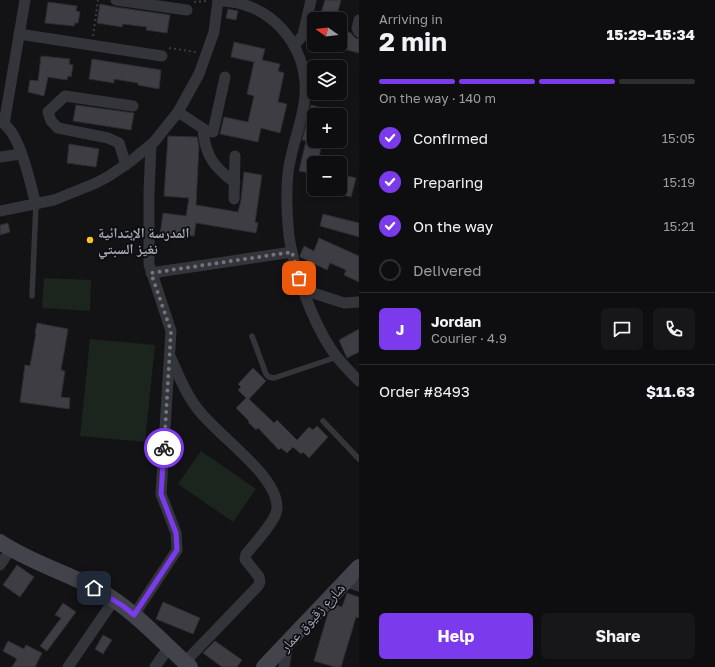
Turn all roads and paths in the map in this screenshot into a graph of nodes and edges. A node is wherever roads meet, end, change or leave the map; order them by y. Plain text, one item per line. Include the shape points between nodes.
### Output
1 (25, 0) edge
2 (98, 0) edge
3 (116, 0) edge
4 (312, 0) edge
5 (218, 1) edge
6 (187, 10) joint
7 (359, 20) edge
8 (359, 32) edge
9 (19, 34) junction
10 (92, 45) junction
11 (294, 46) junction
12 (207, 53) junction
13 (162, 56) joint
14 (225, 77) dead end
15 (133, 106) dead end
16 (178, 112) junction
17 (2, 122) edge
18 (203, 129) junction
19 (151, 145) junction
20 (21, 154) junction
21 (235, 156) dead end
22 (0, 157) edge
23 (126, 165) junction
24 (235, 183) junction
25 (234, 199) dead end
26 (36, 204) junction
27 (0, 211) edge
28 (292, 252) junction
29 (151, 273) junction
30 (304, 290) junction
31 (32, 296) dead end
32 (359, 302) edge
33 (252, 336) dead end
34 (169, 354) junction
35 (337, 357) junction
36 (359, 381) edge
37 (323, 421) dead end
38 (359, 459) edge
39 (6, 545) edge
40 (0, 565) edge
41 (359, 567) edge
42 (352, 584) edge
43 (114, 600) junction
44 (134, 615) junction
45 (288, 642) junction
46 (169, 647) junction
47 (187, 665) edge
48 (68, 667) edge
49 (155, 667) edge
50 (264, 667) edge
51 (284, 667) edge

1 - 9 street
2 - 10 path
3 - 6 street
4 - 11 street via 303,35
5 - 6 path via 192,2
5 - 11 street via 232,1 264,13 278,25
5 - 12 street via 214,32
7 - 8 street
9 - 10 street
9 - 17 street
10 - 13 street
11 - 28 street via 303,66 305,91 304,108 288,172 289,237
12 - 13 path via 168,48
12 - 16 street via 199,74
14 - 18 street via 213,132
15 - 23 street via 65,96 48,112 51,121 58,128 108,138 119,143
16 - 18 street
16 - 19 street
17 - 20 street via 12,133
18 - 24 street via 205,144 215,165
19 - 23 street
19 - 29 street via 148,254
20 - 22 street
20 - 26 street
21 - 24 street
23 - 26 street via 96,183 54,200
24 - 25 street
26 - 27 street
26 - 31 lane
28 - 29 street
28 - 30 street
29 - 34 street via 171,331
30 - 32 street via 344,303
30 - 35 street via 310,308
33 - 35 lane via 269,377 274,378
34 - 44 street via 161,494 176,533 177,550
34 - 47 street via 197,409 265,477 277,509 275,517 246,554 245,559 259,578 258,586
35 - 36 street
37 - 38 lane
39 - 40 street
39 - 43 main road via 46,566 85,582
41 - 42 main road, شارع زقيوق عمار
42 - 45 main road, شارع زقيوق عمار
43 - 44 main road
43 - 48 street
44 - 46 main road
45 - 50 main road, شارع زقيوق عمار
45 - 51 street
46 - 47 main road
46 - 49 street

